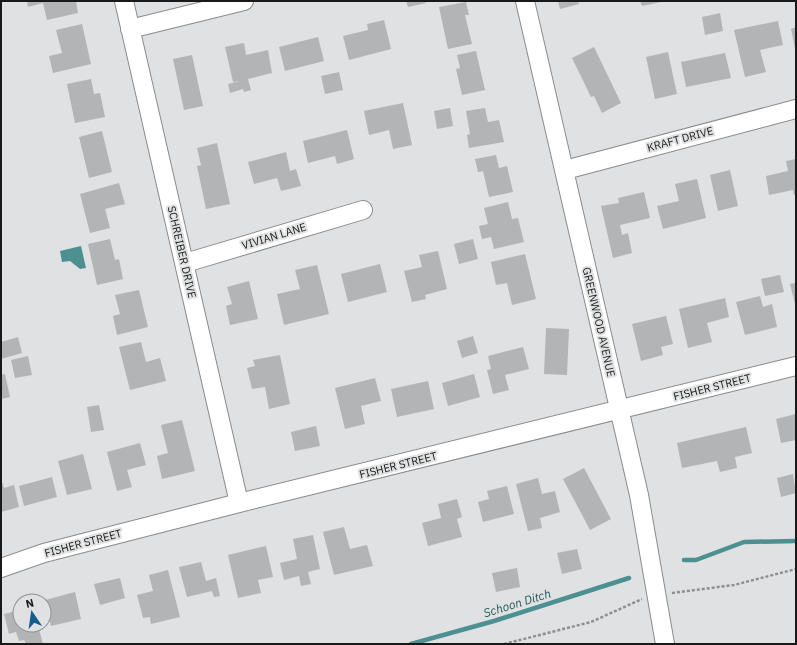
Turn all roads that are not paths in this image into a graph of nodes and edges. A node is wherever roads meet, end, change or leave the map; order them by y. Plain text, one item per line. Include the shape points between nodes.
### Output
1 (124, 1) edge
2 (244, 1) edge
3 (525, 1) edge
4 (130, 29) junction
5 (796, 109) edge
6 (565, 170) junction
7 (363, 210) dead end
8 (185, 263) junction
9 (796, 366) edge
10 (619, 411) junction
11 (239, 503) junction
12 (1, 568) edge
13 (665, 644) edge

1 - 4 street, SCHREIBER DRIVE
2 - 4 street
3 - 6 street, GREENWOOD AVENUE
4 - 8 street, SCHREIBER DRIVE
5 - 6 street, KRAFT DRIVE
6 - 10 street, GREENWOOD AVENUE
7 - 8 street, VIVIAN LANE
8 - 11 street, SCHREIBER DRIVE
9 - 10 street, FISHER STREET
10 - 11 street, FISHER STREET
10 - 13 street, GREENWOOD AVENUE via 639,495
11 - 12 street, FISHER STREET via 44,553

